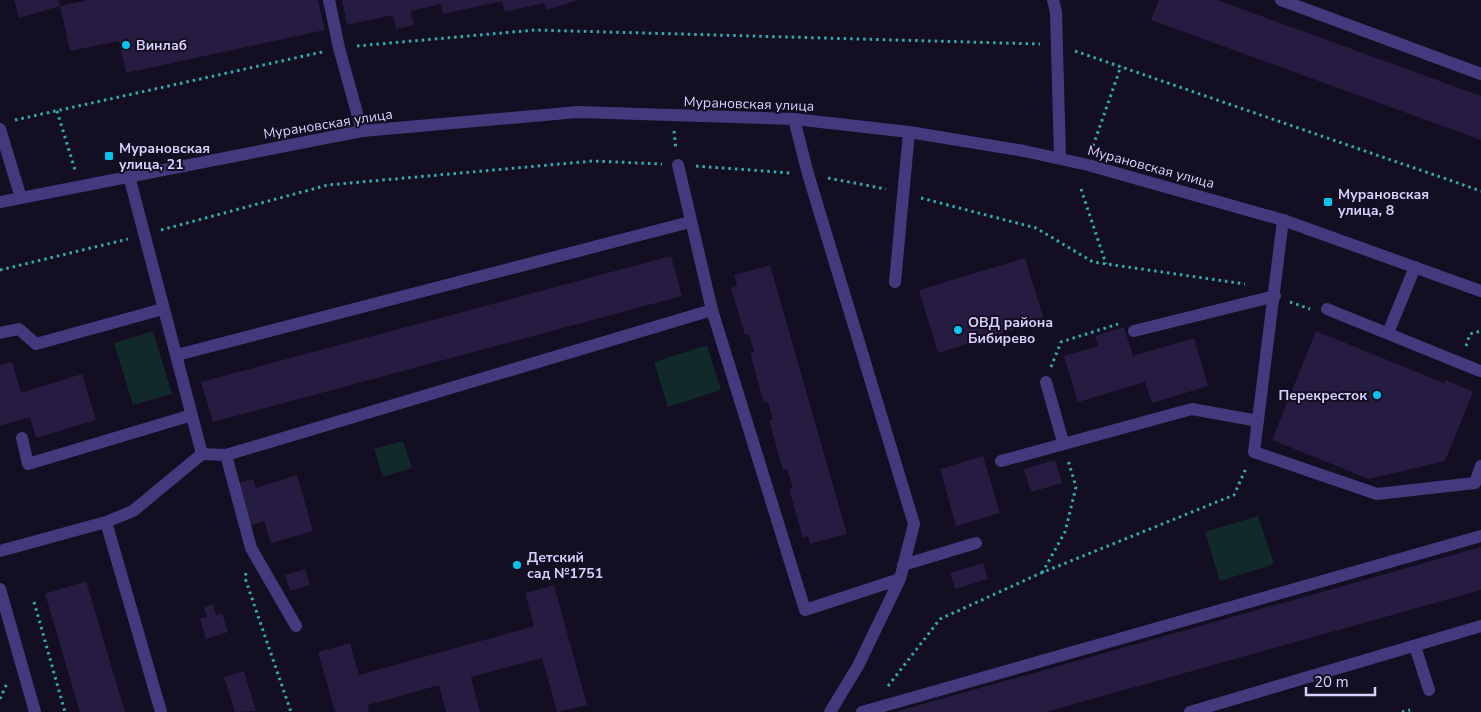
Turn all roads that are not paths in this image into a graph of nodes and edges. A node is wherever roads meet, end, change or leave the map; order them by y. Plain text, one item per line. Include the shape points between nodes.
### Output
1 (329, 0) edge
2 (1053, 0) edge
3 (1281, 0) edge
4 (1481, 74) edge
5 (794, 119) junction
6 (5, 125) edge
7 (362, 131) junction
8 (909, 132) junction
9 (1060, 158) junction
10 (678, 165) road end
11 (129, 176) junction
12 (21, 198) junction
13 (0, 202) edge
14 (1283, 220) junction
15 (690, 222) junction
16 (1415, 267) junction
17 (895, 282) dead end
18 (1481, 291) edge
19 (1275, 296) junction
20 (163, 308) junction
21 (1327, 308) dead end
22 (712, 310) junction
23 (1134, 331) road end
24 (0, 333) edge
25 (1388, 333) junction
26 (177, 355) junction
27 (1480, 371) edge
28 (1046, 382) road end
29 (192, 415) junction
30 (1258, 421) junction
31 (22, 438) dead end
32 (1063, 442) junction
33 (202, 454) junction
34 (226, 456) junction
35 (1001, 461) dead end
36 (1481, 466) edge
37 (106, 522) junction
38 (1481, 536) edge
39 (976, 543) dead end
40 (0, 550) edge
41 (904, 565) junction
42 (900, 579) junction
43 (0, 589) edge
44 (296, 626) dead end
45 (1481, 626) edge
46 (1415, 646) junction
47 (1429, 690) dead end
48 (866, 711) edge
49 (34, 712) edge
50 (161, 712) edge
51 (830, 712) edge
52 (1190, 712) edge

1 - 7 street
2 - 9 street
3 - 4 street
5 - 7 street, Мурановская улица via 578,112
5 - 8 street, Мурановская улица
5 - 41 street via 914,524
6 - 12 street
7 - 11 street, Мурановская улица
8 - 9 street, Мурановская улица
8 - 17 street
9 - 14 street, Мурановская улица
10 - 15 street
11 - 12 street, Мурановская улица
11 - 20 street
12 - 13 street, Мурановская улица
14 - 16 street, Мурановская улица
14 - 19 street
15 - 22 street
15 - 26 street
16 - 18 street, Мурановская улица
16 - 25 street
19 - 23 street
19 - 30 street
20 - 24 street via 36,344 19,329
20 - 26 street
21 - 25 street
22 - 34 street
22 - 42 street via 806,610
25 - 27 street
26 - 29 street
28 - 32 street
29 - 31 street via 28,464
29 - 33 street
30 - 32 street via 1192,409
30 - 36 street via 1254,452 1377,494 1475,483
32 - 35 street
33 - 34 street
33 - 37 street via 132,512
34 - 44 street via 251,548
37 - 40 street
37 - 50 street
38 - 48 street
39 - 41 street
41 - 42 street
42 - 51 street via 858,666
43 - 49 street
45 - 46 street
46 - 47 street
46 - 52 street

